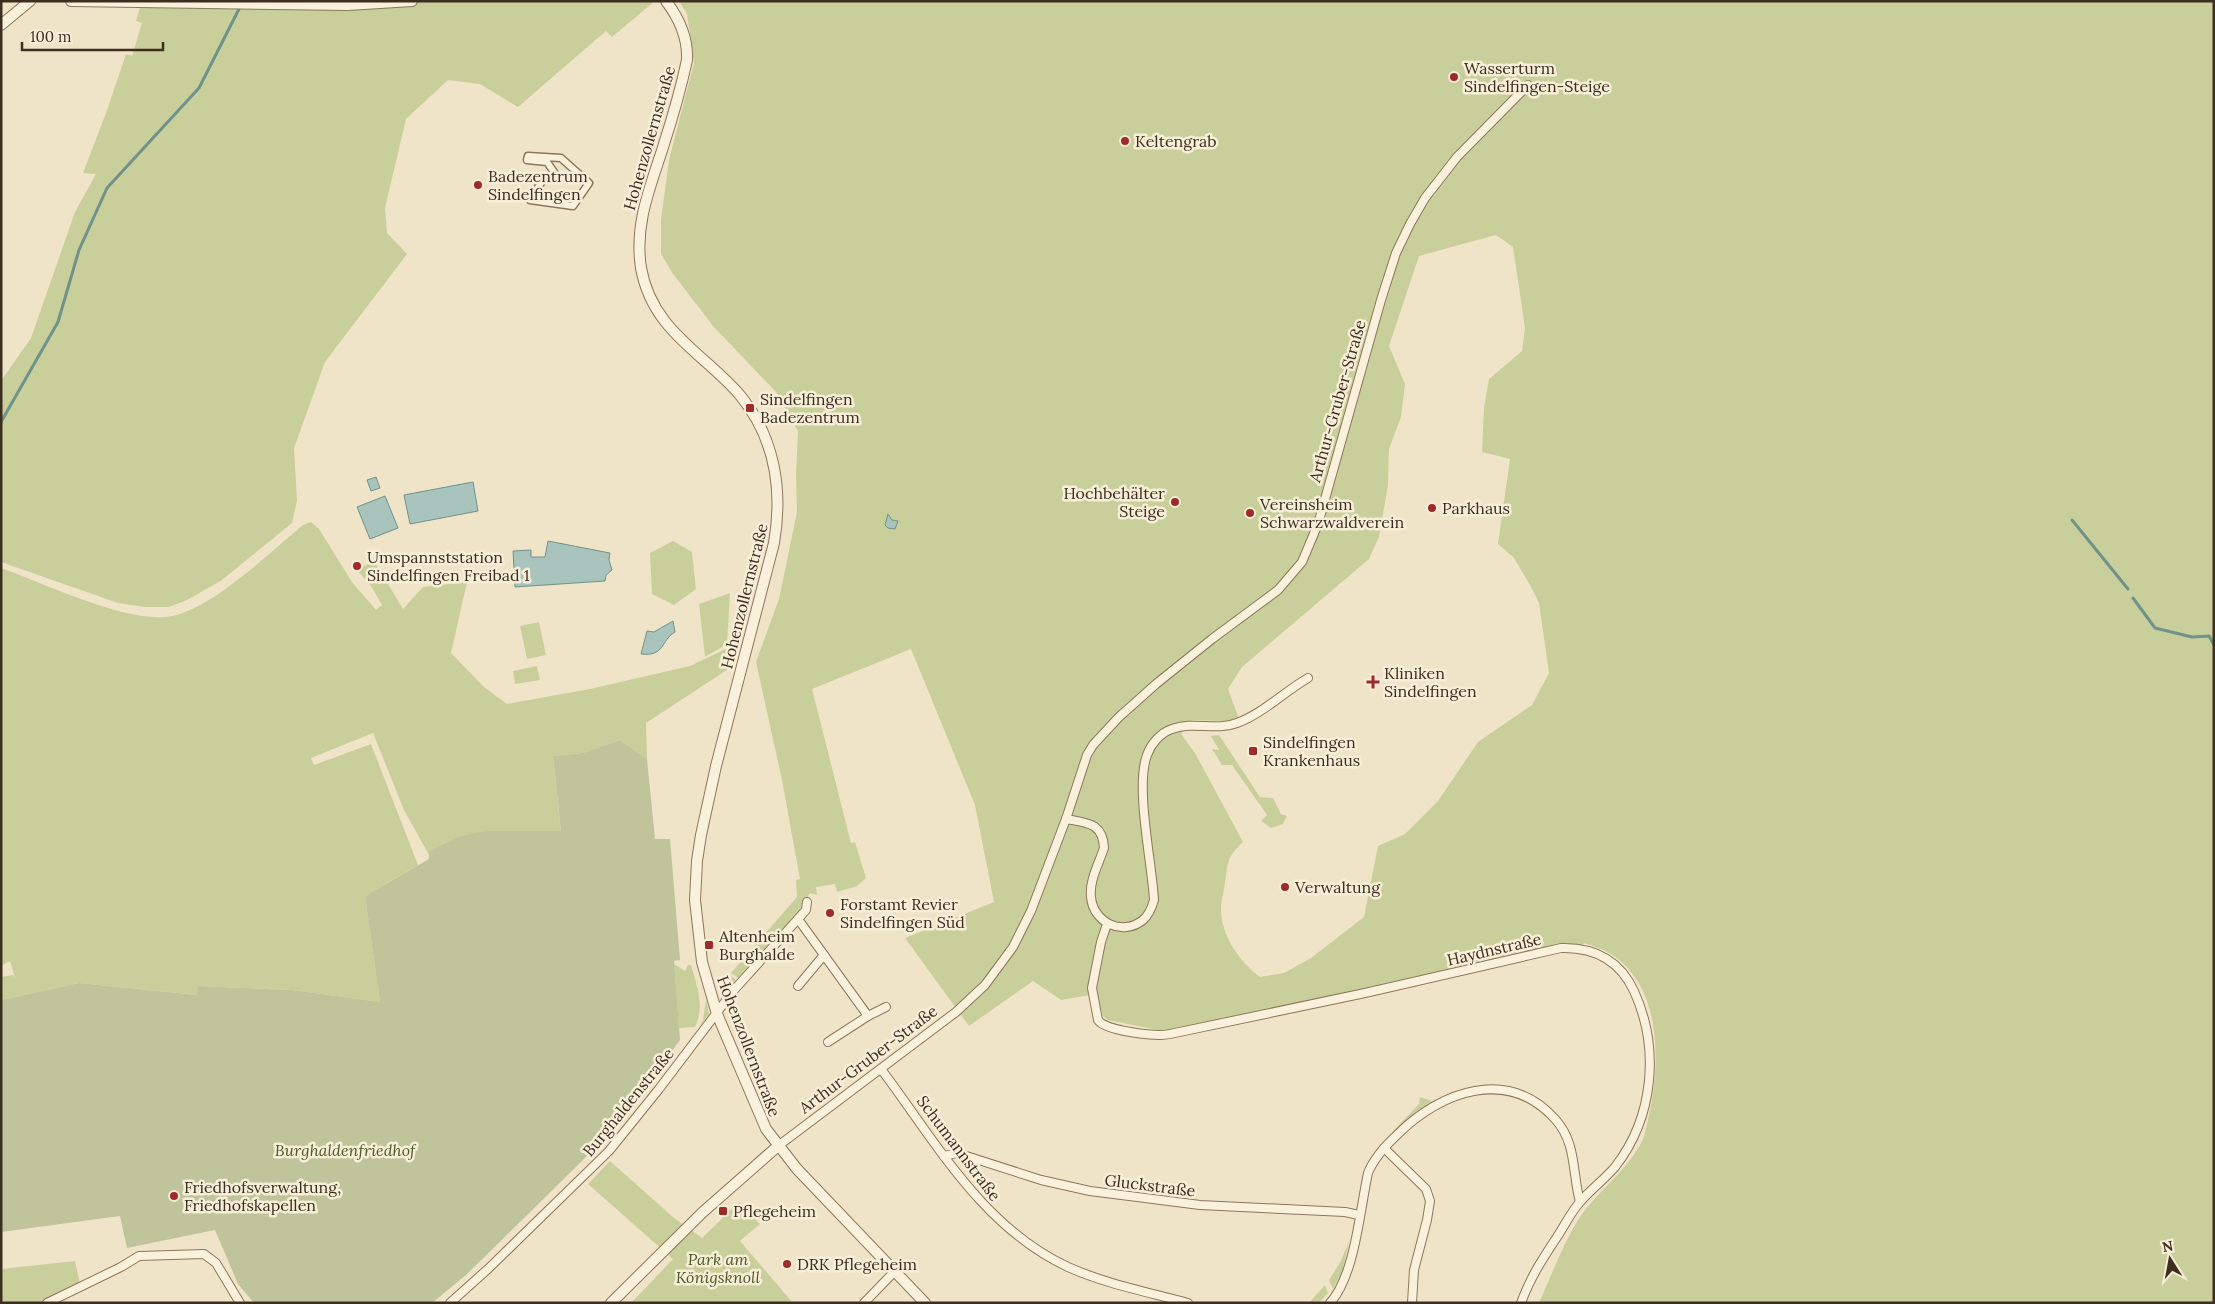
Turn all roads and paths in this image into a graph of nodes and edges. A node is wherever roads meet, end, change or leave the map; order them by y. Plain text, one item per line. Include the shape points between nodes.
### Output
1 (30, 1) edge
2 (71, 1) edge
3 (412, 1) edge
4 (666, 1) edge
5 (1, 25) edge
6 (1528, 85) dead end
7 (530, 200) joint
8 (1308, 678) dead end
9 (1066, 819) junction
10 (807, 902) dead end
11 (798, 919) junction
12 (1107, 924) junction
13 (824, 955) junction
14 (798, 986) dead end
15 (886, 1007) dead end
16 (717, 1014) junction
17 (868, 1016) junction
18 (828, 1042) dead end
19 (881, 1069) junction
20 (778, 1146) junction
21 (1384, 1148) junction
22 (944, 1156) junction
23 (1580, 1202) junction
24 (1359, 1215) junction
25 (895, 1271) junction
26 (239, 1302) edge
27 (1332, 1302) edge
28 (47, 1303) edge
29 (450, 1303) edge
30 (611, 1303) edge
31 (864, 1303) edge
32 (925, 1303) edge
33 (1188, 1303) edge
34 (1412, 1303) edge
35 (1521, 1303) edge

1 - 5 street
2 - 3 street via 365,5
4 - 16 street, Hohenzollernstraße via 682,28 687,60 642,212 639,243 643,278 668,327 750,408 773,460 779,494 774,543 716,766 697,860 696,900 702,962
6 - 9 street, Arthur-Gruber-Straße via 1457,157 1425,198 1410,224 1387,281 1318,524 1302,562 1278,590 1156,684 1102,734 1086,755
7 - 7 street via 573,206 589,183 561,158 528,156 527,160 547,162 554,172 550,179 544,178
8 - 12 street via 1243,721 1230,725 1181,726 1170,729 1153,743 1146,756 1143,785 1154,900 1148,916 1137,924 1119,927
9 - 12 street via 1088,823 1101,832 1104,848 1090,894 1095,912
9 - 19 street, Arthur-Gruber-Straße via 1031,912 1000,965 985,985 956,1012
10 - 11 street, Burghaldenstraße via 806,910
11 - 13 street
11 - 16 street, Burghaldenstraße via 734,990
12 - 23 street, Haydnstraße via 1092,988 1098,1020 1105,1026 1154,1036 1365,993 1561,948 1594,952 1604,957 1624,972 1636,994 1650,1043 1651,1066 1636,1132 1615,1166
13 - 14 street
13 - 17 street
15 - 17 street
16 - 20 street, Hohenzollernstraße via 766,1129
16 - 29 street, Burghaldenstraße via 609,1151
17 - 18 street
19 - 20 street, Arthur-Gruber-Straße
19 - 22 street, Schumannstraße
20 - 25 street, Hohenzollernstraße
20 - 30 street, Arthur-Gruber-Straße via 697,1217
21 - 23 street via 1416,1117 1440,1102 1484,1089 1514,1092 1542,1107 1564,1132 1571,1147
21 - 24 street via 1370,1166
21 - 34 street via 1426,1189 1430,1201 1414,1270
22 - 24 street, Gluckstraße via 956,1153 1041,1180 1155,1201
22 - 33 street, Schumannstraße via 987,1210 1016,1236 1044,1254 1090,1276
23 - 35 street, Haydnstraße via 1544,1255
24 - 27 street via 1350,1263
25 - 31 street
25 - 32 street, Hohenzollernstraße
26 - 28 street via 216,1264 204,1254 139,1256

